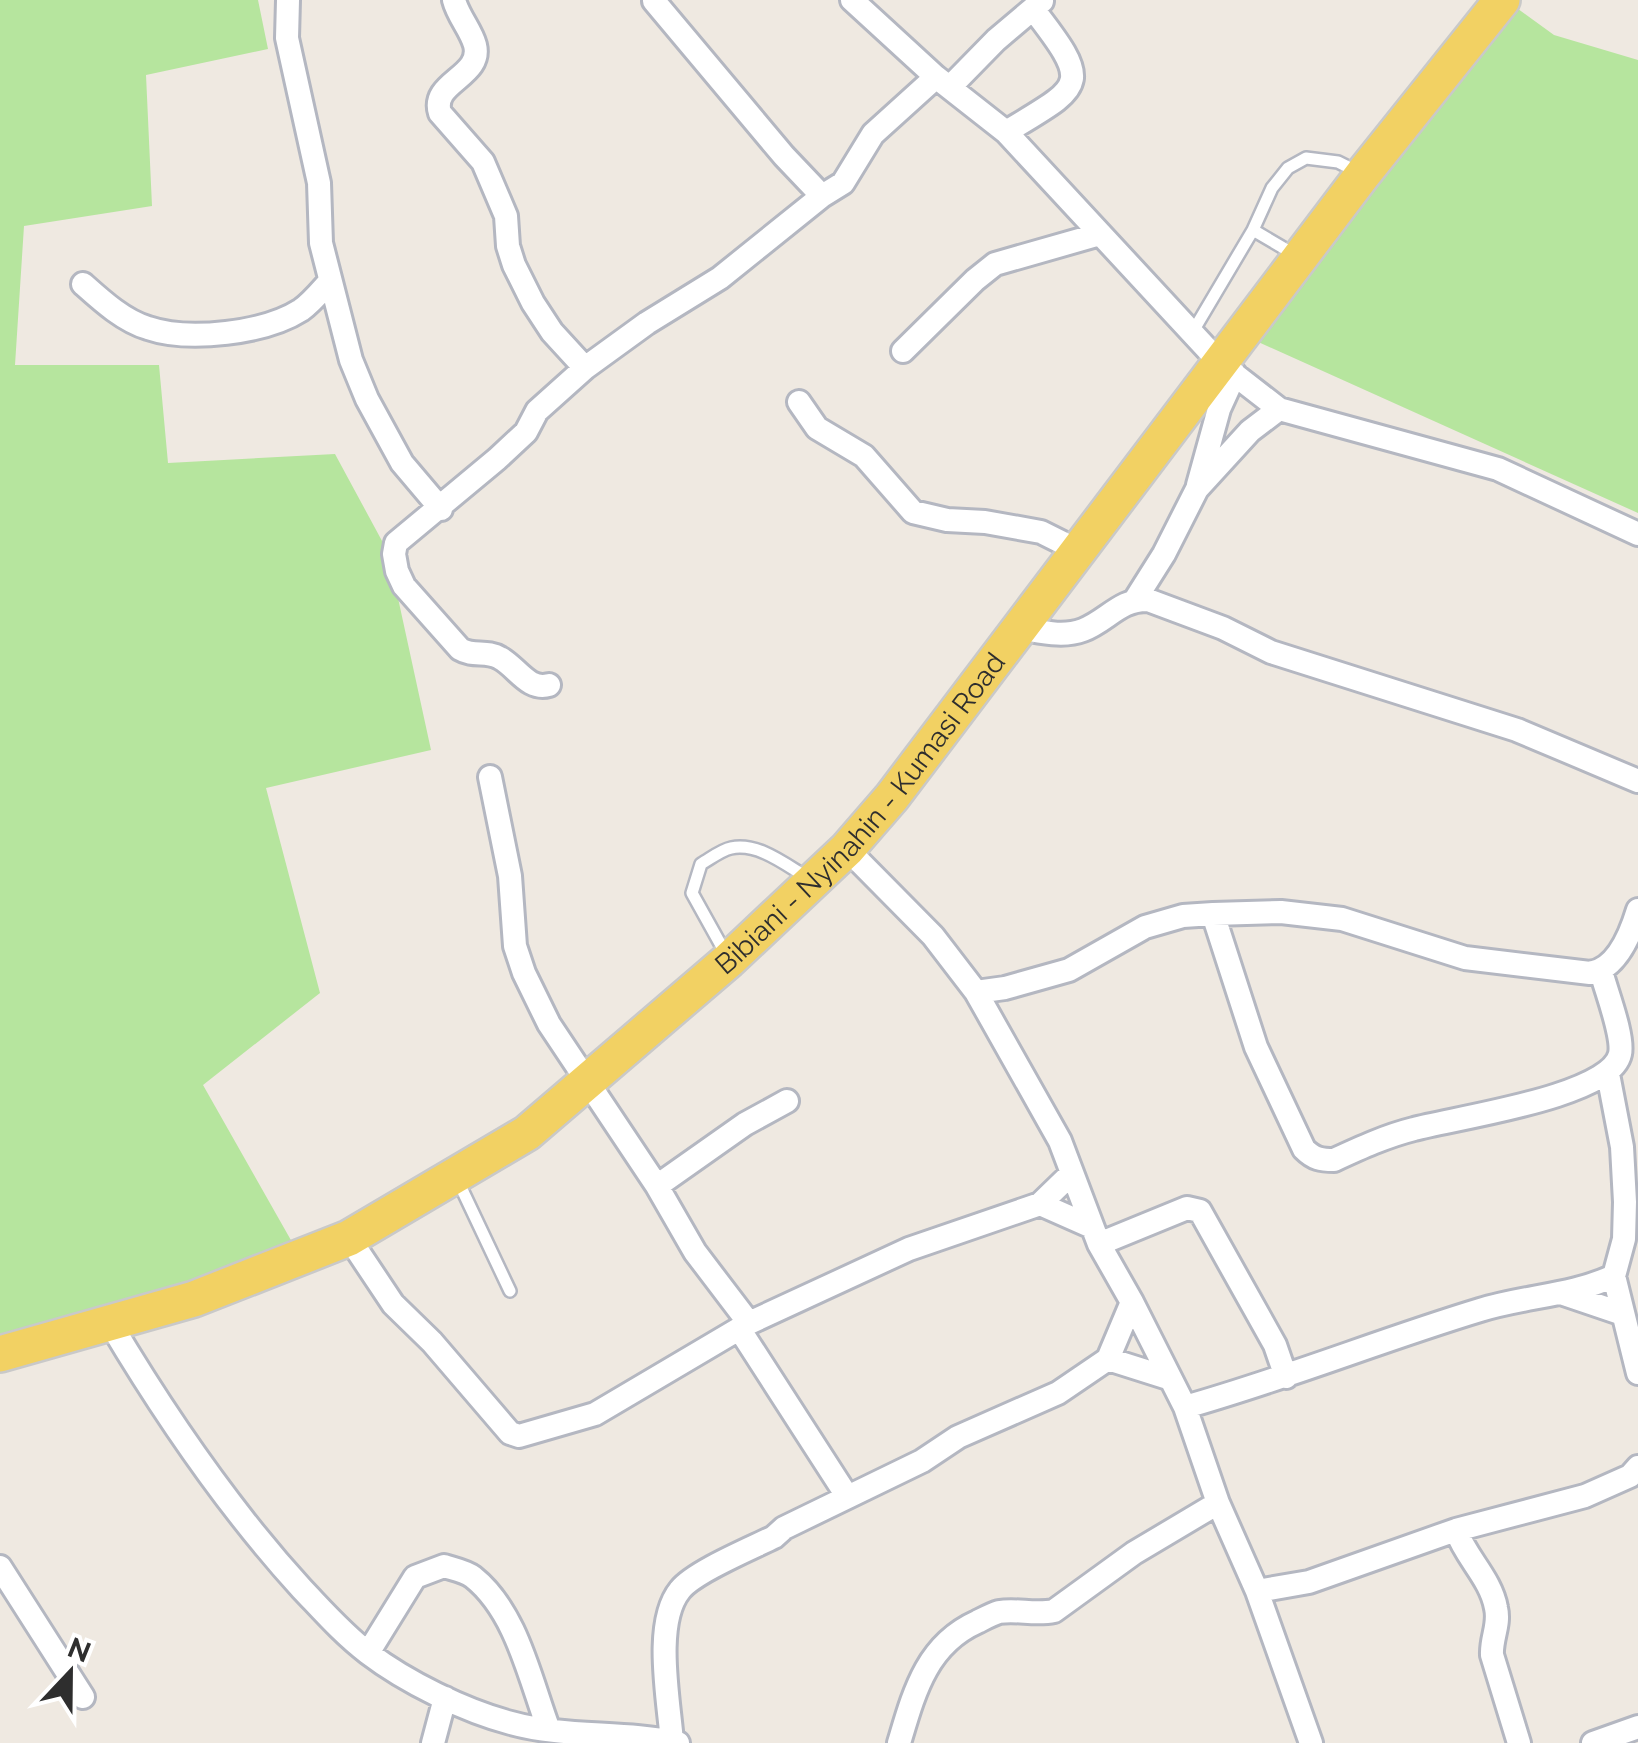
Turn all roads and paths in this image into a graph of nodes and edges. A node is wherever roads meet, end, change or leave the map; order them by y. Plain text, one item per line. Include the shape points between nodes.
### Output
1 (288, 0) edge
2 (454, 0) edge
3 (852, 0) edge
4 (1502, 0) edge
5 (654, 1) edge
6 (1027, 6) edge
7 (943, 82) junction
8 (1006, 132) junction
9 (1362, 174) junction
10 (822, 196) junction
11 (1253, 230) junction
12 (1100, 234) junction
13 (1300, 258) junction
14 (329, 282) junction
15 (83, 284) dead end
16 (1192, 333) junction
17 (903, 351) dead end
18 (585, 368) junction
19 (1228, 369) junction
20 (799, 402) dead end
21 (1279, 409) junction
22 (1197, 489) junction
23 (441, 509) junction
24 (1638, 534) edge
25 (1077, 550) junction
26 (1134, 600) junction
27 (1018, 628) junction
28 (549, 685) dead end
29 (490, 777) dead end
30 (1638, 781) edge
31 (847, 849) junction
32 (814, 882) junction
33 (1638, 910) edge
34 (1213, 914) junction
35 (729, 960) junction
36 (1601, 971) junction
37 (976, 992) junction
38 (1608, 1074) junction
39 (587, 1082) junction
40 (786, 1101) dead end
41 (1630, 1147) edge
42 (1071, 1174) junction
43 (456, 1177) junction
44 (657, 1186) junction
45 (1040, 1204) junction
46 (1095, 1236) junction
47 (349, 1238) junction
48 (1614, 1276) junction
49 (510, 1292) dead end
50 (1564, 1294) junction
51 (1132, 1302) junction
52 (1622, 1314) junction
53 (110, 1323) junction
54 (744, 1326) junction
55 (0, 1354) edge
56 (1108, 1359) junction
57 (1638, 1373) edge
58 (1286, 1377) junction
59 (1168, 1378) junction
60 (1185, 1407) junction
61 (1638, 1467) edge
62 (846, 1496) junction
63 (1218, 1503) junction
64 (1456, 1530) junction
65 (0, 1567) edge
66 (1257, 1591) junction
67 (368, 1653) junction
68 (84, 1698) dead end
69 (446, 1698) junction
70 (1638, 1727) edge
71 (549, 1730) junction
72 (675, 1742) edge
73 (433, 1743) edge
74 (900, 1743) edge
75 (1311, 1743) edge
76 (1519, 1743) edge
77 (1593, 1743) edge

1 - 14 street via 287,38 319,182
2 - 18 street via 475,45 474,58 436,103 483,162 506,216 514,266 533,304
3 - 7 street
4 - 9 main road, Bibiani - Nyinahin - Kumasi Road
5 - 10 street
6 - 7 street
6 - 8 street via 1061,44 1071,65 1070,89
7 - 8 street
7 - 10 street via 872,134 843,183
8 - 12 street
9 - 11 lane via 1306,158 1272,188
9 - 13 main road, Bibiani - Nyinahin - Kumasi Road
10 - 18 street via 720,278
11 - 13 lane
11 - 16 lane
12 - 16 street
12 - 17 street via 995,264
13 - 19 main road, Bibiani - Nyinahin - Kumasi Road
14 - 15 street via 286,318 199,336 143,327
14 - 23 street via 367,398 402,463
16 - 19 street
18 - 23 street
19 - 21 street
19 - 22 street
19 - 25 main road, Bibiani - Nyinahin - Kumasi Road
20 - 25 street via 817,428 864,456 913,512 1041,532
21 - 22 street
21 - 24 street via 1498,470
22 - 26 street
23 - 28 street via 396,543 396,571 404,586 460,649 500,658 534,685
25 - 27 main road, Bibiani - Nyinahin - Kumasi Road
26 - 27 street via 1079,632
26 - 30 street via 1223,628 1271,652 1516,730
27 - 31 main road, Bibiani - Nyinahin - Kumasi Road
29 - 39 street via 510,876 515,946 549,1024
31 - 32 main road, Bibiani - Nyinahin - Kumasi Road
31 - 37 street via 933,936
32 - 35 main road, Bibiani - Nyinahin - Kumasi Road
32 - 35 lane via 753,849 730,848 701,864 692,894
33 - 36 street via 1624,945
34 - 36 street via 1342,919 1466,958 1574,974
34 - 37 street via 1145,927 1069,970
34 - 38 street via 1256,1047 1304,1149 1318,1160 1334,1160 1412,1129 1526,1104
35 - 39 main road, Bibiani - Nyinahin - Kumasi Road
36 - 38 street via 1620,1046
37 - 42 street via 1060,1141
38 - 41 street
39 - 43 main road, Bibiani - Nyinahin - Kumasi Road via 527,1133
39 - 44 street
40 - 44 street
41 - 48 street via 1624,1239
42 - 45 street
42 - 46 street
43 - 47 main road, Bibiani - Nyinahin - Kumasi Road
43 - 49 lane
44 - 54 street
45 - 46 street
45 - 54 street via 909,1248
46 - 51 street
46 - 58 street via 1186,1208 1200,1211
47 - 53 main road, Bibiani - Nyinahin - Kumasi Road via 194,1299
47 - 54 street via 393,1304 519,1436 595,1414
48 - 50 street
48 - 52 street
50 - 52 street
50 - 58 street via 1481,1310
51 - 56 street
51 - 59 street
52 - 57 street
53 - 55 main road, Bibiani - Nyinahin - Kumasi Road
53 - 67 street via 154,1397 254,1533
54 - 62 street
56 - 59 street
56 - 62 street via 1058,1393
58 - 60 street
59 - 60 street
60 - 63 street
61 - 64 street via 1584,1496
62 - 72 street via 680,1590 666,1636
63 - 66 street
63 - 74 street via 1054,1611 998,1612 956,1632 936,1650
64 - 66 street via 1309,1582
64 - 76 street via 1496,1607 1492,1654
65 - 68 street
66 - 75 street
67 - 69 street
67 - 71 street via 416,1576 444,1566 471,1576 507,1619
69 - 71 street via 509,1723
69 - 73 street
70 - 77 street
71 - 72 street

